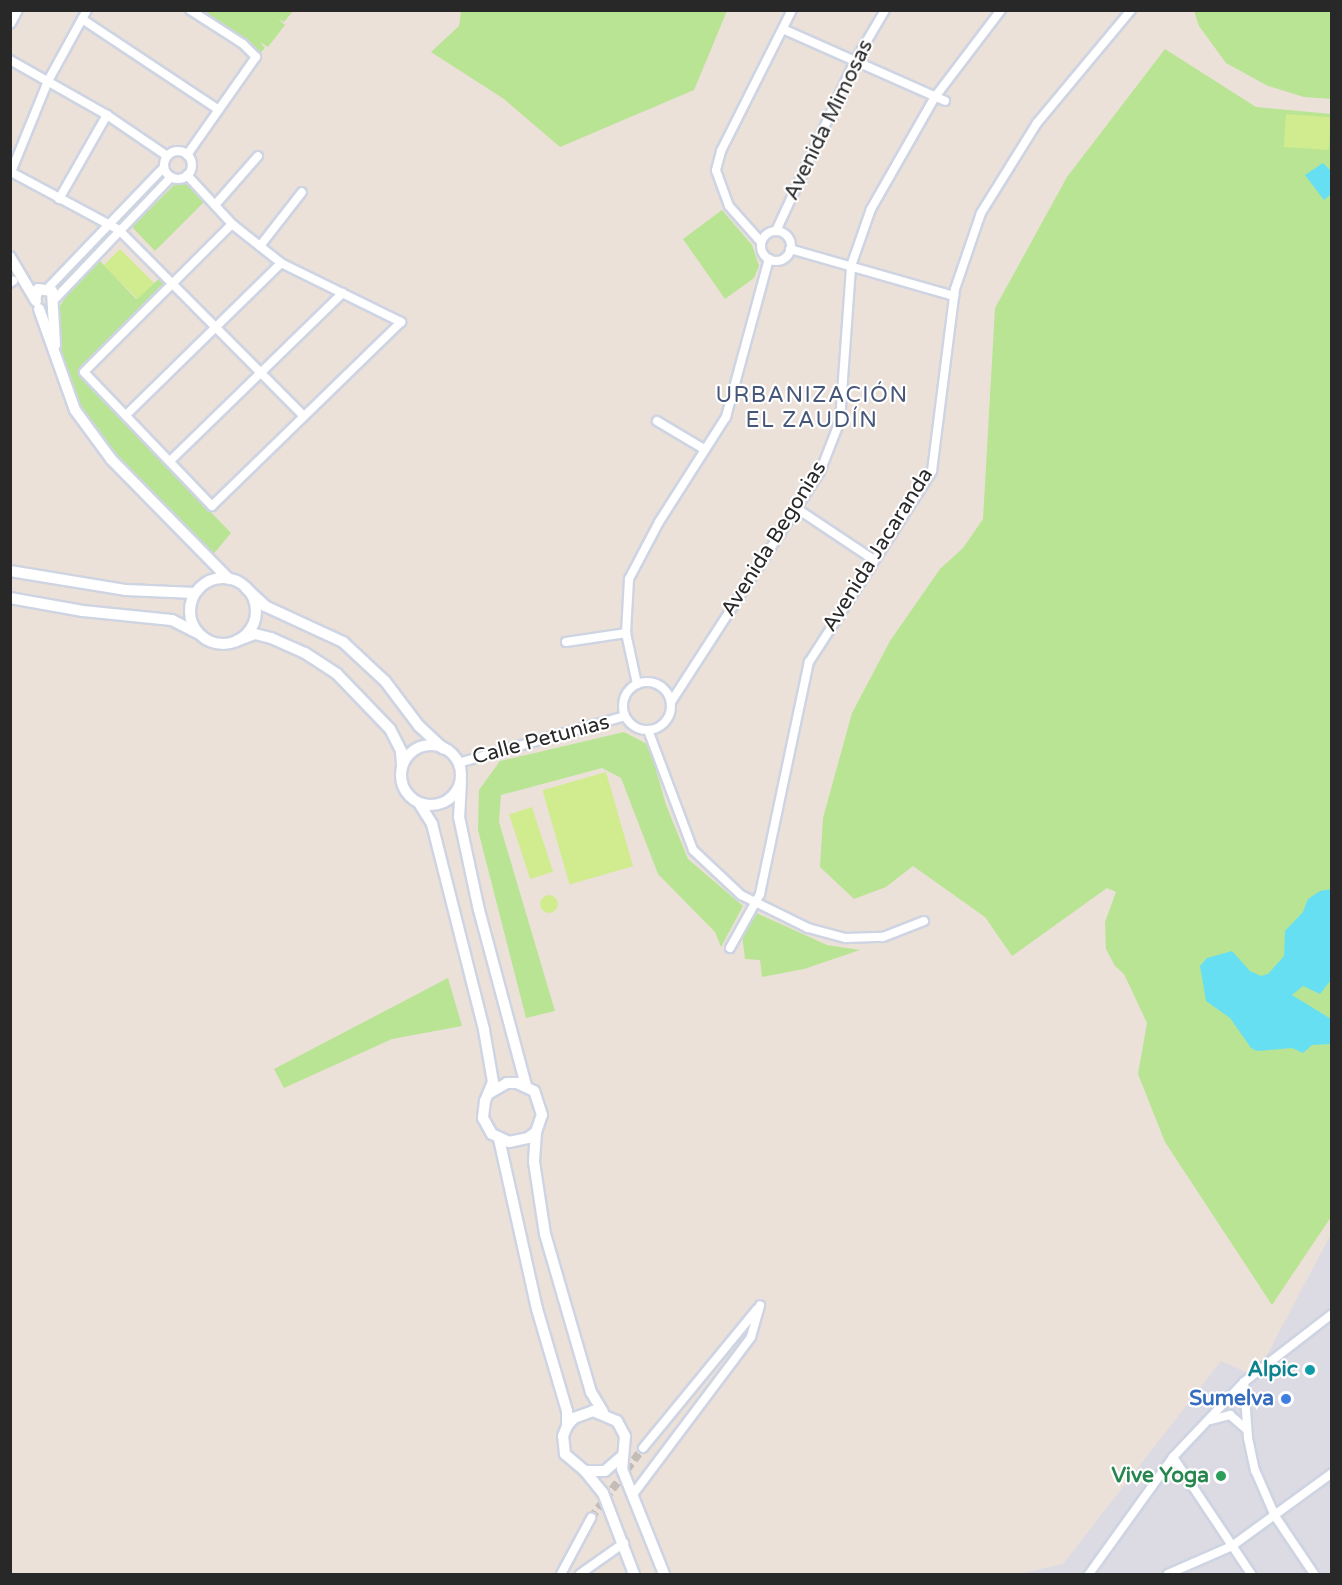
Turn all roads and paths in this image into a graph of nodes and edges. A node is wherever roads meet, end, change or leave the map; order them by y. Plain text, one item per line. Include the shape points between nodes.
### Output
1 (16, 10) edge
2 (87, 10) edge
3 (190, 10) edge
4 (792, 10) edge
5 (885, 10) edge
6 (1001, 10) edge
7 (1132, 11) edge
8 (82, 19) junction
9 (10, 23) edge
10 (785, 30) junction
11 (10, 60) edge
12 (855, 61) junction
13 (48, 81) junction
14 (935, 97) junction
15 (945, 101) dead end
16 (219, 110) junction
17 (107, 115) junction
18 (187, 155) junction
19 (167, 156) junction
20 (258, 156) dead end
21 (164, 167) junction
22 (11, 172) edge
23 (187, 175) junction
24 (171, 177) junction
25 (302, 192) dead end
26 (59, 199) junction
27 (214, 205) junction
28 (232, 224) junction
29 (108, 226) junction
30 (119, 230) junction
31 (776, 231) junction
32 (761, 243) junction
33 (260, 246) junction
34 (790, 249) junction
35 (10, 257) edge
36 (769, 259) junction
37 (281, 263) junction
38 (851, 266) junction
39 (15, 280) edge
40 (175, 284) junction
41 (47, 288) junction
42 (343, 293) junction
43 (954, 296) junction
44 (37, 304) junction
45 (56, 304) junction
46 (216, 327) junction
47 (55, 353) junction
48 (261, 372) junction
49 (126, 415) junction
50 (304, 416) junction
51 (657, 421) dead end
52 (704, 449) junction
53 (170, 461) junction
54 (796, 508) junction
55 (207, 558) junction
56 (874, 560) junction
57 (10, 571) edge
58 (229, 579) junction
59 (213, 580) junction
60 (246, 588) junction
61 (195, 594) junction
62 (10, 598) edge
63 (626, 633) junction
64 (199, 634) junction
65 (236, 641) junction
66 (566, 642) dead end
67 (637, 684) junction
68 (671, 702) junction
69 (625, 716) junction
70 (648, 730) junction
71 (443, 748) junction
72 (458, 763) junction
73 (402, 767) junction
74 (460, 781) junction
75 (419, 803) junction
76 (755, 902) junction
77 (924, 921) dead end
78 (730, 948) dead end
79 (526, 1086) junction
80 (490, 1093) junction
81 (536, 1132) junction
82 (499, 1139) junction
83 (1330, 1319) edge
84 (1244, 1382) junction
85 (603, 1412) junction
86 (1206, 1423) junction
87 (567, 1426) junction
88 (1247, 1430) junction
89 (644, 1448) tunnel mouth
90 (621, 1457) junction
91 (1173, 1457) junction
92 (585, 1471) junction
93 (1332, 1473) edge
94 (634, 1493) junction
95 (1275, 1516) junction
96 (591, 1518) tunnel mouth
97 (624, 1543) junction
98 (1232, 1546) junction
99 (1097, 1561) junction
100 (561, 1575) edge
101 (580, 1575) edge
102 (634, 1575) edge
103 (664, 1575) edge
104 (1089, 1575) edge
105 (1099, 1575) edge
106 (1168, 1575) edge
107 (1251, 1575) edge
108 (1314, 1575) edge

1 - 9 main road
2 - 8 street
3 - 16 street via 256,57
4 - 10 street
5 - 12 street, Avenida Mimosas
6 - 14 street, Avenida Begonias
7 - 43 street, Avenida Jacaranda via 1036,123 981,213
8 - 13 street
8 - 16 street
10 - 12 street
10 - 32 street via 721,151 716,170 729,206
11 - 13 street
12 - 14 street
12 - 31 street, Avenida Mimosas
13 - 17 street
13 - 22 street
14 - 15 street
14 - 38 street, Avenida Begonias via 871,209
16 - 18 street
17 - 19 street
17 - 26 street
18 - 19 street via 178,152
18 - 23 street via 191,164
19 - 21 street
20 - 27 street
21 - 24 street
21 - 29 street
22 - 26 street
23 - 24 street
23 - 27 street
24 - 30 street
25 - 33 street
26 - 29 street
27 - 28 street
28 - 33 street
28 - 40 street
29 - 30 street
29 - 41 street
30 - 40 street
30 - 45 street
31 - 32 street via 766,235
31 - 34 street via 787,236
32 - 36 street via 762,252
33 - 37 street
34 - 36 street via 782,259
34 - 38 street
35 - 39 main road
36 - 52 street via 726,417
37 - 42 street
37 - 46 street
38 - 43 street
38 - 54 street, Avenida Begonias via 840,421 820,472
39 - 41 main road
39 - 44 main road
40 - 46 street
40 - 49 street via 84,372
41 - 44 main road via 38,290
41 - 45 main road
42 - 48 street
42 - 50 street via 401,322
43 - 56 street, Avenida Jacaranda via 932,471
44 - 45 main road via 46,316 52,315
44 - 47 main road
45 - 47 main road
46 - 48 street
46 - 49 street
47 - 55 main road via 75,410 111,459
48 - 50 street
48 - 53 street
49 - 53 street
50 - 53 street via 212,506
51 - 52 street
52 - 63 street via 629,579
54 - 56 street
54 - 68 street, Avenida Begonias
55 - 58 main road
55 - 59 main road
56 - 76 street, Avenida Jacaranda via 809,662 760,894
57 - 61 main road via 126,590
58 - 59 main road
58 - 60 main road
59 - 61 main road
60 - 65 main road via 255,601 255,619 246,635
60 - 71 main road via 265,606 343,642 385,681 419,726
61 - 64 main road via 190,616
62 - 64 main road via 83,612 172,620
63 - 66 street
63 - 67 street
64 - 65 main road via 221,644
65 - 73 main road via 255,634 271,638 305,653 337,674 390,729 401,751
67 - 68 street via 656,683
67 - 69 street via 625,695
68 - 70 street via 663,723
69 - 70 street via 637,728
69 - 72 street, Calle Petunias
70 - 76 street via 693,850 727,884
71 - 72 main road
71 - 73 main road via 423,746
72 - 74 main road
73 - 75 main road via 402,783
74 - 75 main road via 448,800 439,804
74 - 79 main road via 459,817
75 - 80 main road via 432,824 479,1006 491,1066
76 - 77 street via 808,928 846,938 883,937
76 - 78 street, Avenida Jacaranda
79 - 80 main road via 507,1083
79 - 81 main road via 542,1106
80 - 82 main road via 483,1118
81 - 82 main road via 518,1142
81 - 85 main road via 534,1162 545,1234 591,1392
82 - 87 main road via 537,1309 567,1411
83 - 84 street
84 - 86 street
84 - 88 street
85 - 87 main road via 583,1413
85 - 90 main road via 622,1430
86 - 88 street via 1220,1415 1230,1415
86 - 91 street
87 - 92 main road via 563,1436 565,1454
88 - 95 street via 1255,1470
89 - 94 street via 760,1305 751,1337
90 - 92 main road via 604,1471
90 - 94 main road
91 - 98 street
91 - 99 street
92 - 97 main road via 603,1493
93 - 95 street
94 - 103 main road
95 - 98 street
95 - 108 street
96 - 100 street
97 - 101 street
97 - 102 main road
98 - 106 street
98 - 107 street
99 - 104 street
99 - 105 street

